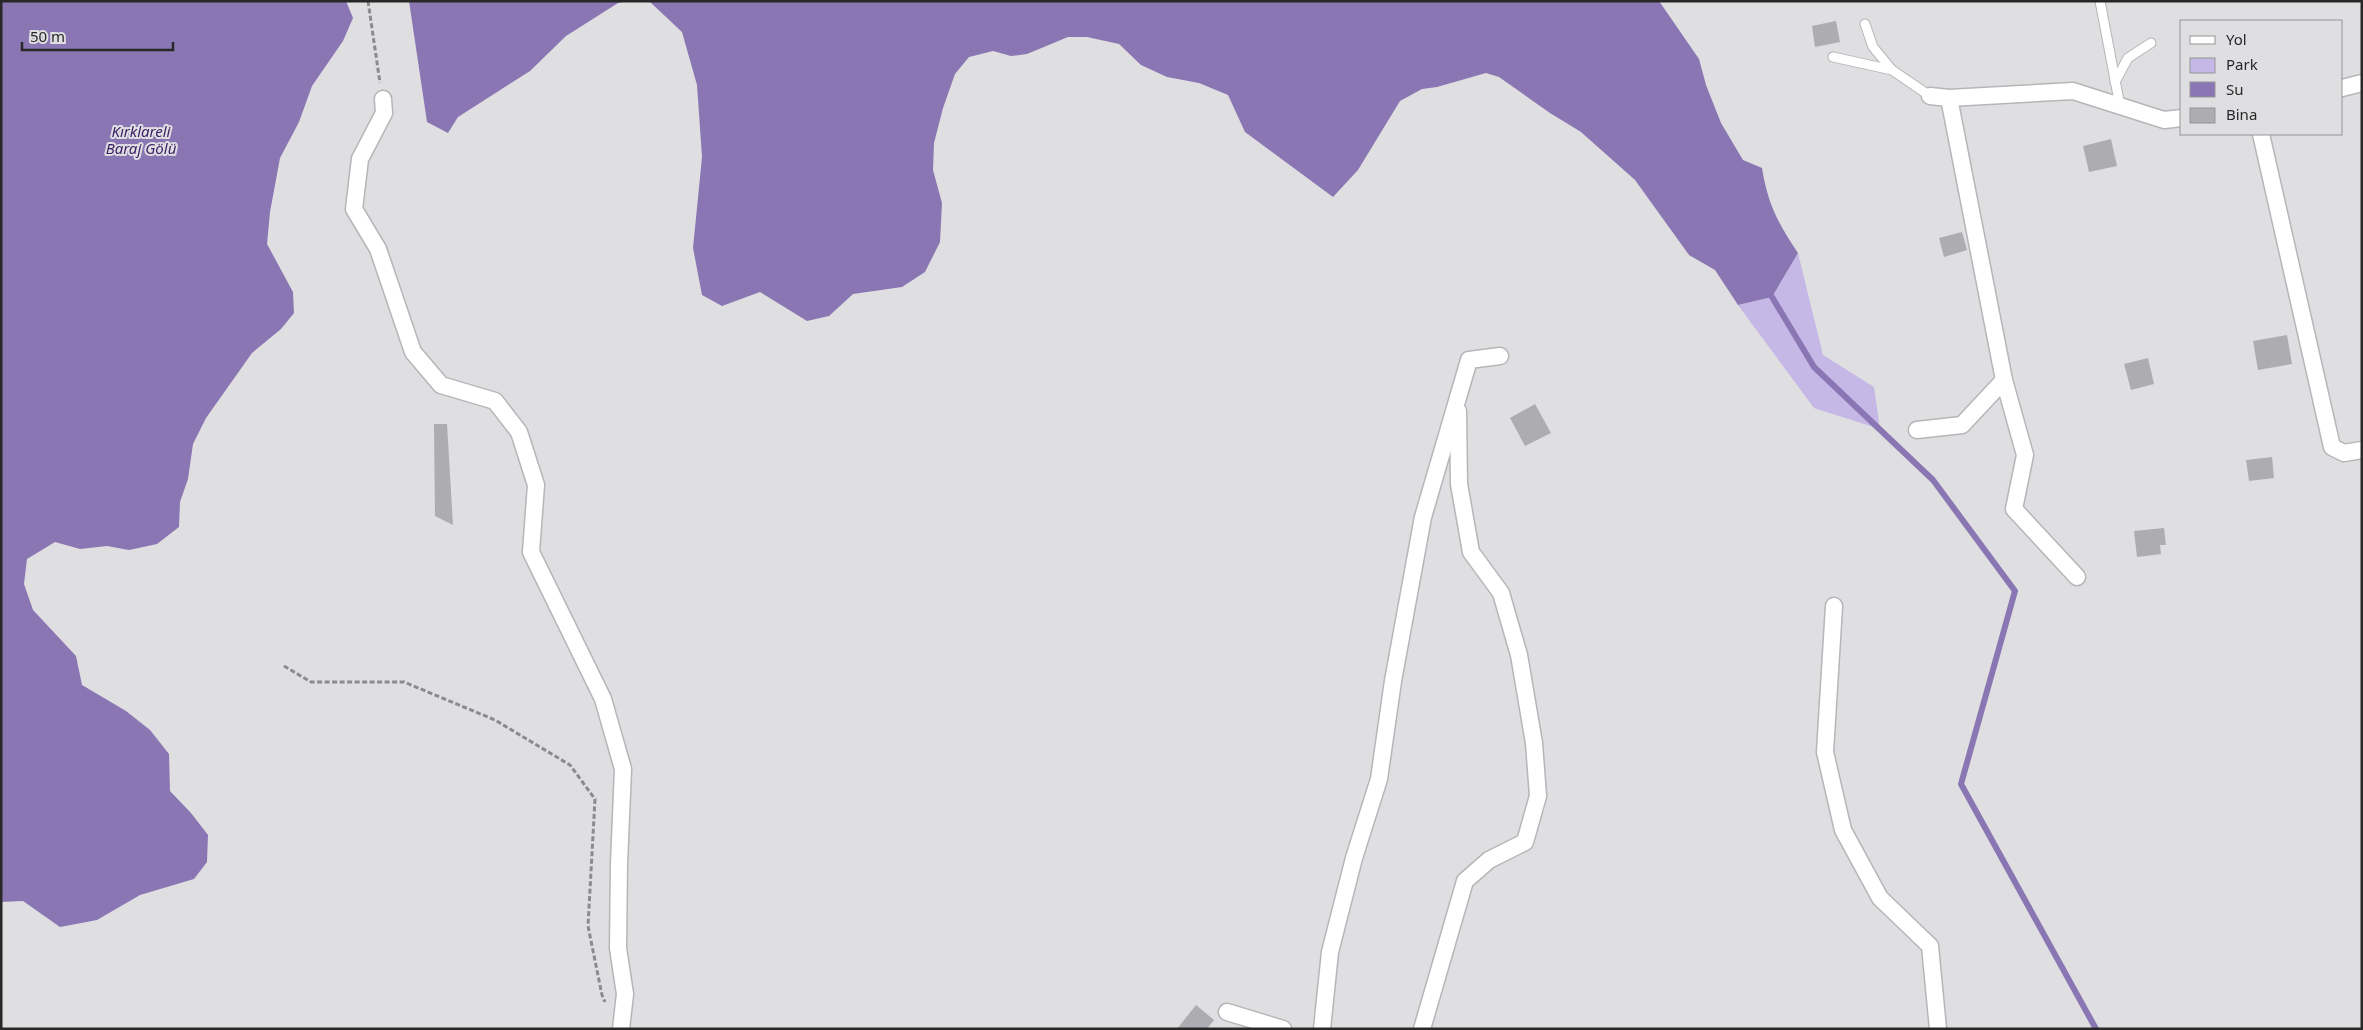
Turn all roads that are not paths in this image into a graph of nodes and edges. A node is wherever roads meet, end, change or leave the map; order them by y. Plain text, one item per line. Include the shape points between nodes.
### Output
1 (2100, 1) edge
2 (1865, 24) dead end
3 (2151, 43) dead end
4 (1833, 57) dead end
5 (1892, 70) junction
6 (2115, 82) junction
7 (2362, 83) edge
8 (2343, 88) edge
9 (1930, 96) joint
10 (1949, 98) junction
11 (383, 99) road end
12 (2120, 106) junction
13 (2180, 118) edge
14 (2261, 135) edge
15 (1500, 356) dead end
16 (2004, 380) junction
17 (1458, 394) junction
18 (1918, 430) dead end
19 (2362, 450) edge
20 (2077, 577) dead end
21 (1834, 606) dead end
22 (1227, 1012) dead end
23 (621, 1029) edge
24 (1283, 1029) edge
25 (1322, 1029) edge
26 (1422, 1029) edge
27 (1938, 1029) edge

1 - 6 lane
2 - 5 lane via 1873,47
3 - 6 lane via 2128,58
4 - 5 lane
5 - 9 lane
6 - 12 lane
7 - 8 street
9 - 10 street
10 - 12 street via 2073,91
10 - 16 street
11 - 23 street via 384,113 360,159 354,209 378,249 413,352 441,384 495,400 519,432 536,485 531,552 603,699 623,769 618,948 625,994
12 - 13 street via 2164,120
14 - 19 street via 2332,447 2344,453
15 - 17 street via 1469,360
16 - 18 street via 1962,425
16 - 20 street via 2025,455 2014,509
17 - 25 street via 1421,526 1392,681 1379,779 1354,858 1330,952
17 - 26 street via 1459,484 1471,552 1501,593 1519,655 1534,743 1538,796 1524,842 1489,860 1466,881
21 - 27 street via 1824,752 1843,830 1880,898 1930,946
22 - 24 street

